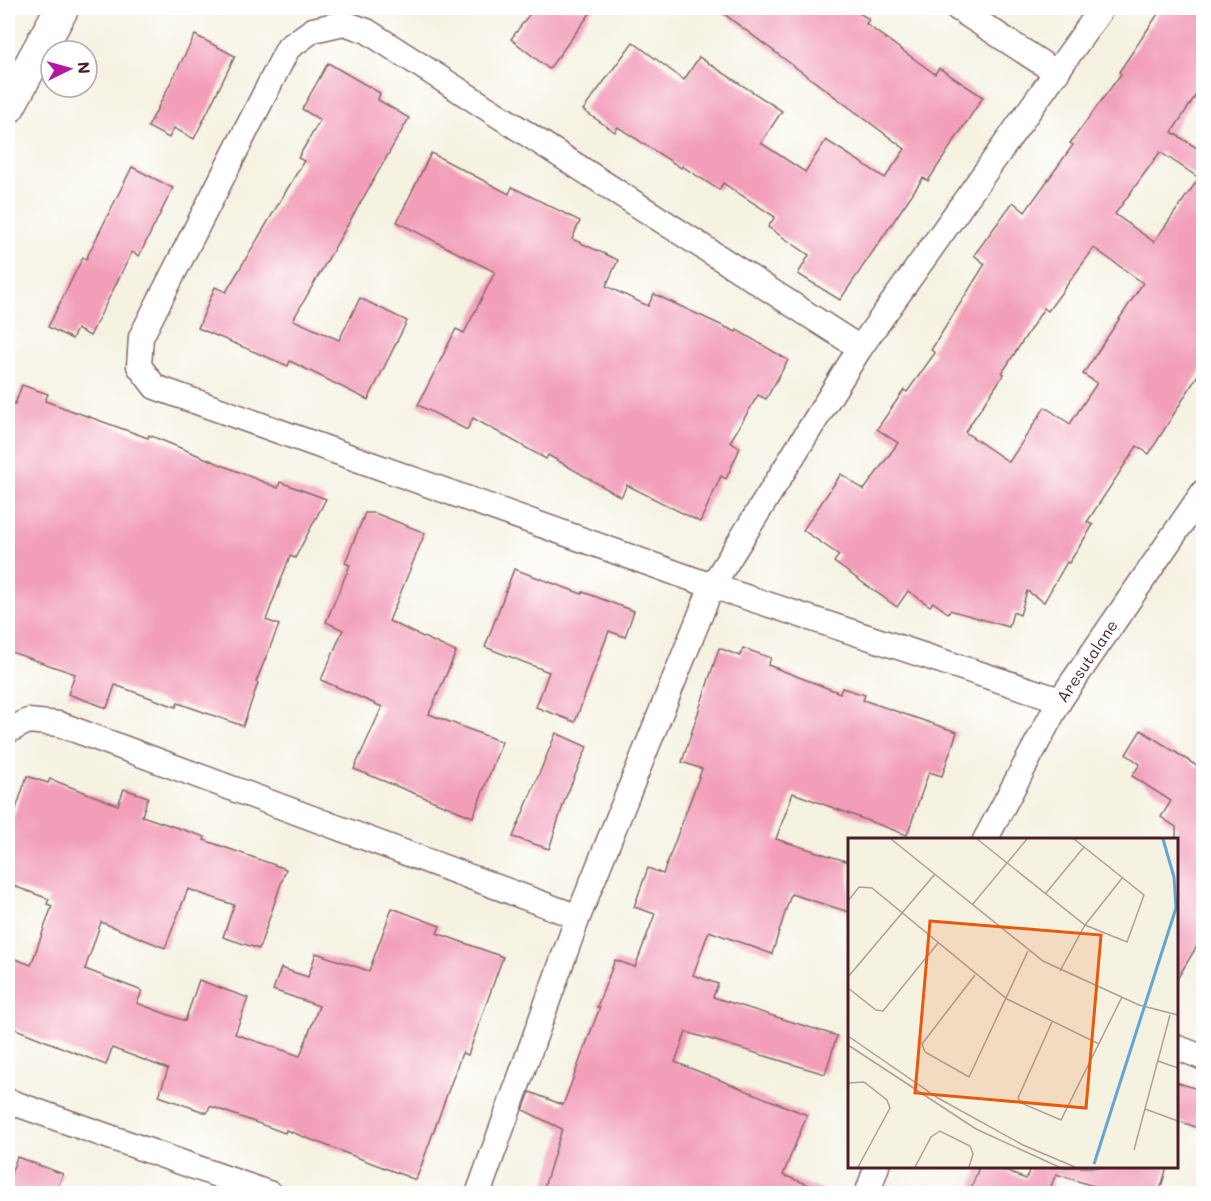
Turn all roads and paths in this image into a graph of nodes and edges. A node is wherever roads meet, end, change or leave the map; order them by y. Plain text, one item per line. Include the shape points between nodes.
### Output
1 (62, 8) edge
2 (957, 8) edge
3 (1102, 8) edge
4 (1056, 73) junction
5 (8, 106) edge
6 (860, 348) junction
7 (1203, 491) edge
8 (712, 586) junction
9 (1060, 700) junction
10 (8, 731) edge
11 (986, 838) edge
12 (578, 917) junction
13 (1178, 1048) edge
14 (1203, 1058) edge
15 (8, 1101) edge
16 (877, 1168) edge
17 (271, 1194) edge
18 (478, 1194) edge
19 (867, 1194) edge

1 - 5 main road
2 - 4 street
3 - 4 street
4 - 6 street
6 - 8 street
6 - 8 street via 367,31 344,23 313,30 288,48 141,337 139,366 155,387
7 - 9 street, Aresutalane
8 - 9 street
8 - 12 street
9 - 11 street, Aresutalane
10 - 12 street via 28,721 59,724
12 - 18 street
13 - 14 street
15 - 17 street
16 - 19 street

